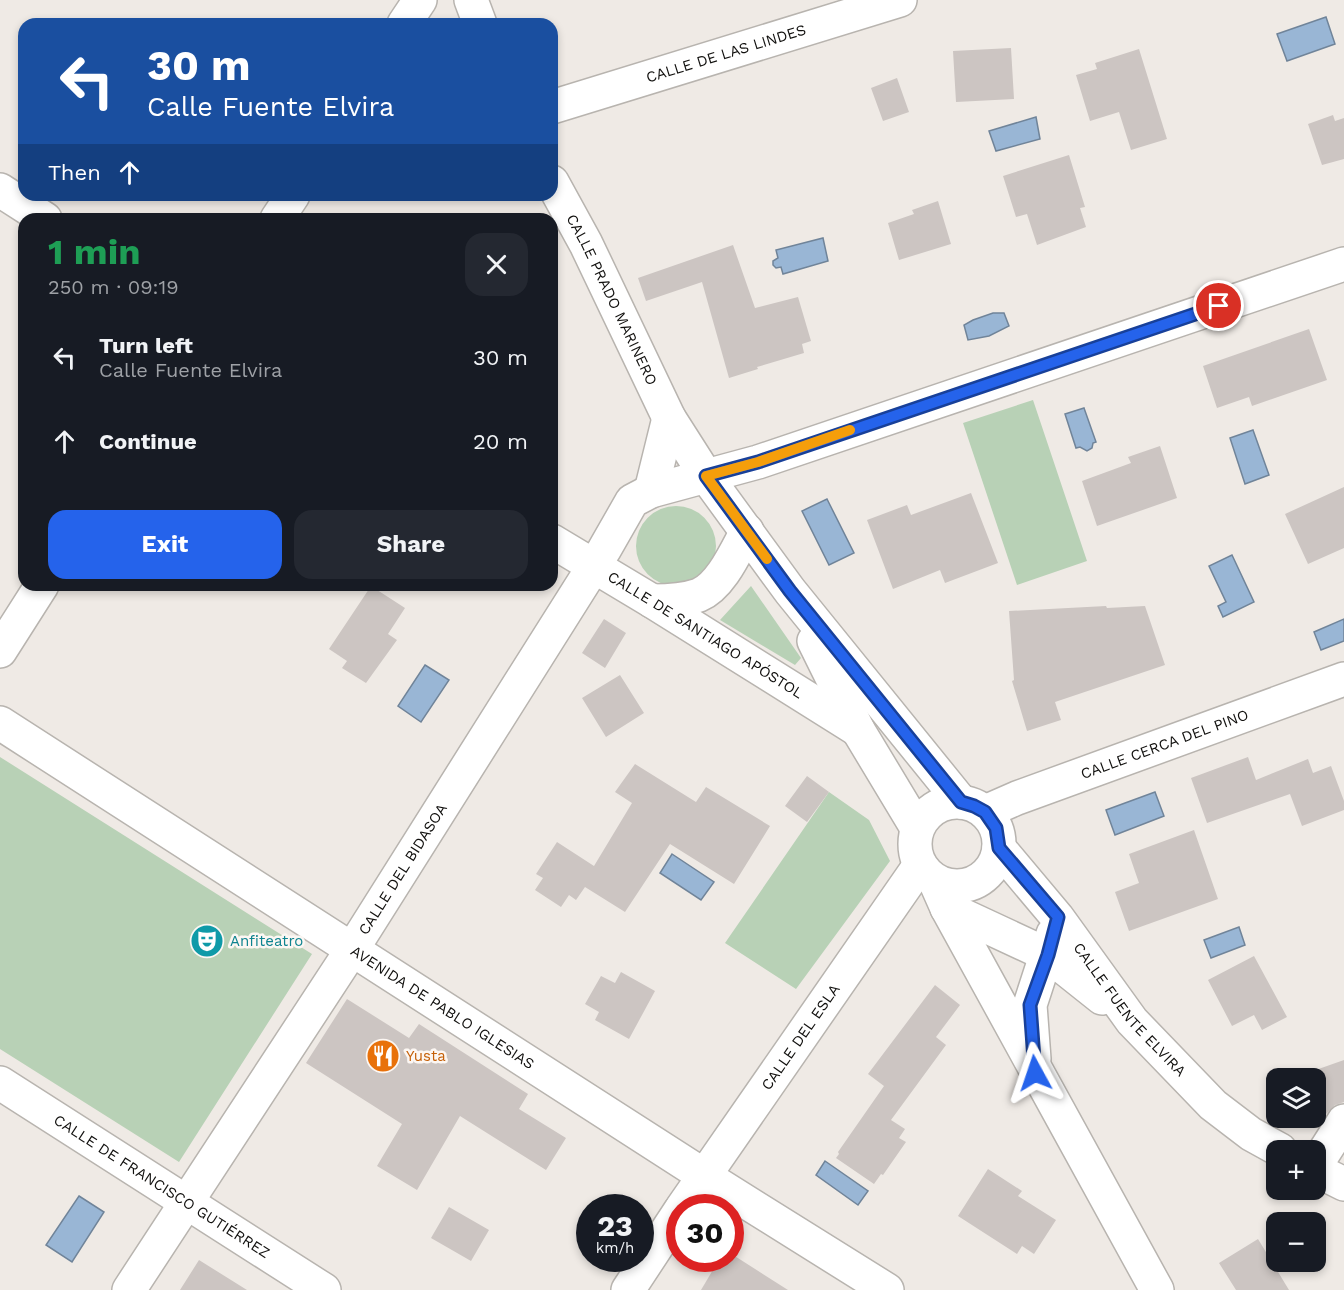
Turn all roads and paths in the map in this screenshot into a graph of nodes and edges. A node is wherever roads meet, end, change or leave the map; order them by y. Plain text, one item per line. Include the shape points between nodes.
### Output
1 (420, 0) edge
2 (471, 0) edge
3 (900, 0) edge
4 (408, 18) edge
5 (478, 18) edge
6 (558, 105) edge
7 (0, 190) edge
8 (558, 193) edge
9 (36, 213) edge
10 (1344, 264) edge
11 (669, 418) junction
12 (706, 476) junction
13 (651, 491) junction
14 (747, 531) junction
15 (558, 545) edge
16 (593, 566) junction
17 (38, 591) edge
18 (790, 591) junction
19 (652, 601) junction
20 (0, 651) edge
21 (1344, 679) edge
22 (0, 723) edge
23 (858, 730) junction
24 (973, 807) junction
25 (917, 828) junction
26 (999, 848) junction
27 (934, 885) junction
28 (1058, 917) junction
29 (352, 948) junction
30 (1048, 955) junction
31 (1132, 1021) junction
32 (1035, 1073) junction
33 (0, 1083) edge
34 (1344, 1121) edge
35 (1266, 1142) edge
36 (1326, 1149) edge
37 (703, 1175) junction
38 (1326, 1175) edge
39 (1344, 1184) edge
40 (691, 1194) edge
41 (185, 1202) junction
42 (666, 1232) edge
43 (129, 1290) edge
44 (324, 1290) edge
45 (628, 1290) edge
46 (887, 1290) edge
47 (1156, 1290) edge

1 - 4 street
2 - 5 street
3 - 6 street, CALLE DE LAS LINDES
7 - 9 street
8 - 11 street, CALLE PRADO MARINERO
10 - 12 street via 758,462
11 - 12 street, CALLE PRADO MARINERO
11 - 13 street
12 - 13 street
12 - 14 street, CALLE PRADO MARINERO
13 - 16 street via 632,501
14 - 18 street, CALLE PRADO MARINERO
14 - 19 street via 720,578 701,594
15 - 16 street, CALLE DE SANTIAGO APÓSTOL
16 - 19 street, CALLE DE SANTIAGO APÓSTOL
16 - 29 street, CALLE DEL BIDASOA
17 - 20 street
18 - 23 street, CALLE PRADO MARINERO
18 - 24 street, CALLE PRADO MARINERO
19 - 23 street, CALLE DE SANTIAGO APÓSTOL
21 - 24 street, CALLE CERCA DEL PINO via 1017,798
22 - 29 street, AVENIDA DE PABLO IGLESIAS
23 - 25 street, CALLE PRADO MARINERO
24 - 25 street via 944,804 928,813
24 - 26 street via 996,828
25 - 27 street via 914,847
26 - 27 street via 994,864 983,877 968,885
26 - 28 street, CALLE FUENTE ELVIRA
27 - 30 street
27 - 32 street
27 - 37 street, CALLE DEL ESLA
28 - 30 street
28 - 31 street, CALLE FUENTE ELVIRA
29 - 37 street, AVENIDA DE PABLO IGLESIAS
29 - 41 street, CALLE DEL BIDASOA
30 - 31 street
30 - 32 street via 1030,1005
31 - 35 street, CALLE FUENTE ELVIRA via 1213,1105
32 - 47 street
33 - 41 street, CALLE DE FRANCISCO GUTIÉRREZ
34 - 36 street
37 - 40 street, CALLE DEL ESLA
37 - 46 street, AVENIDA DE PABLO IGLESIAS
38 - 39 street
41 - 43 street, CALLE DEL BIDASOA
41 - 44 street, CALLE DE FRANCISCO GUTIÉRREZ
42 - 45 street, CALLE DEL ESLA

